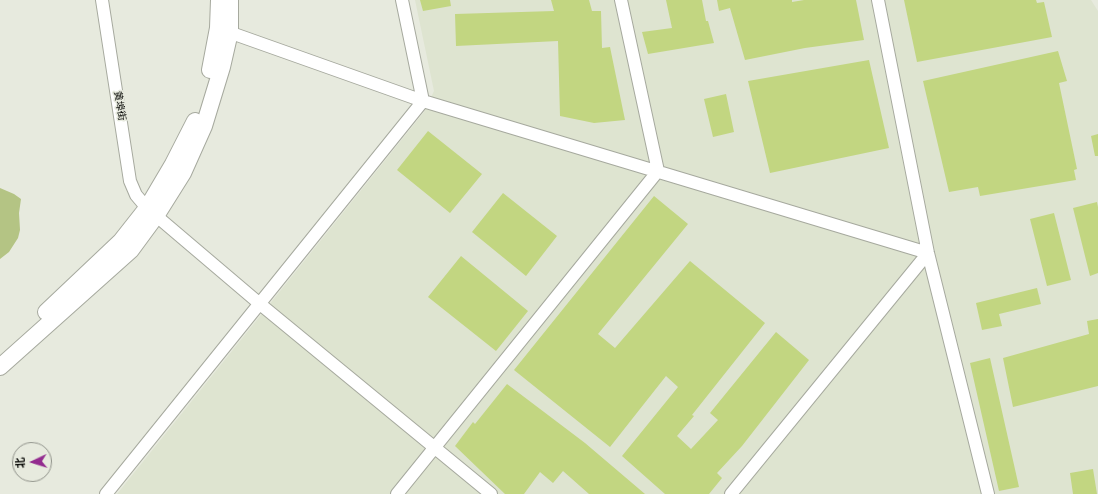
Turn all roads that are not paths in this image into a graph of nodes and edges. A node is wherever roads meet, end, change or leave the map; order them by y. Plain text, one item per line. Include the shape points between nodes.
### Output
1 (102, 0) edge
2 (219, 0) edge
3 (230, 0) edge
4 (402, 0) edge
5 (621, 0) edge
6 (878, 0) edge
7 (224, 30) junction
8 (423, 100) junction
9 (658, 171) junction
10 (152, 212) junction
11 (928, 253) junction
12 (260, 304) junction
13 (0, 354) edge
14 (0, 367) edge
15 (434, 448) junction
16 (106, 494) edge
17 (397, 494) edge
18 (491, 494) edge
19 (731, 494) edge
20 (988, 494) edge

1 - 10 street, 黄埠街 via 130,181 136,195
2 - 7 highway
3 - 7 highway
4 - 8 street
5 - 9 street
6 - 11 street
7 - 8 street
7 - 10 highway via 194,123
8 - 9 street
8 - 12 street
9 - 11 street
9 - 15 street
10 - 12 street, 黄埠街
10 - 13 highway
10 - 14 highway via 131,250
11 - 19 street
11 - 20 street
12 - 15 street, 黄埠街
12 - 16 street
15 - 17 street
15 - 18 street, 黄埠街

